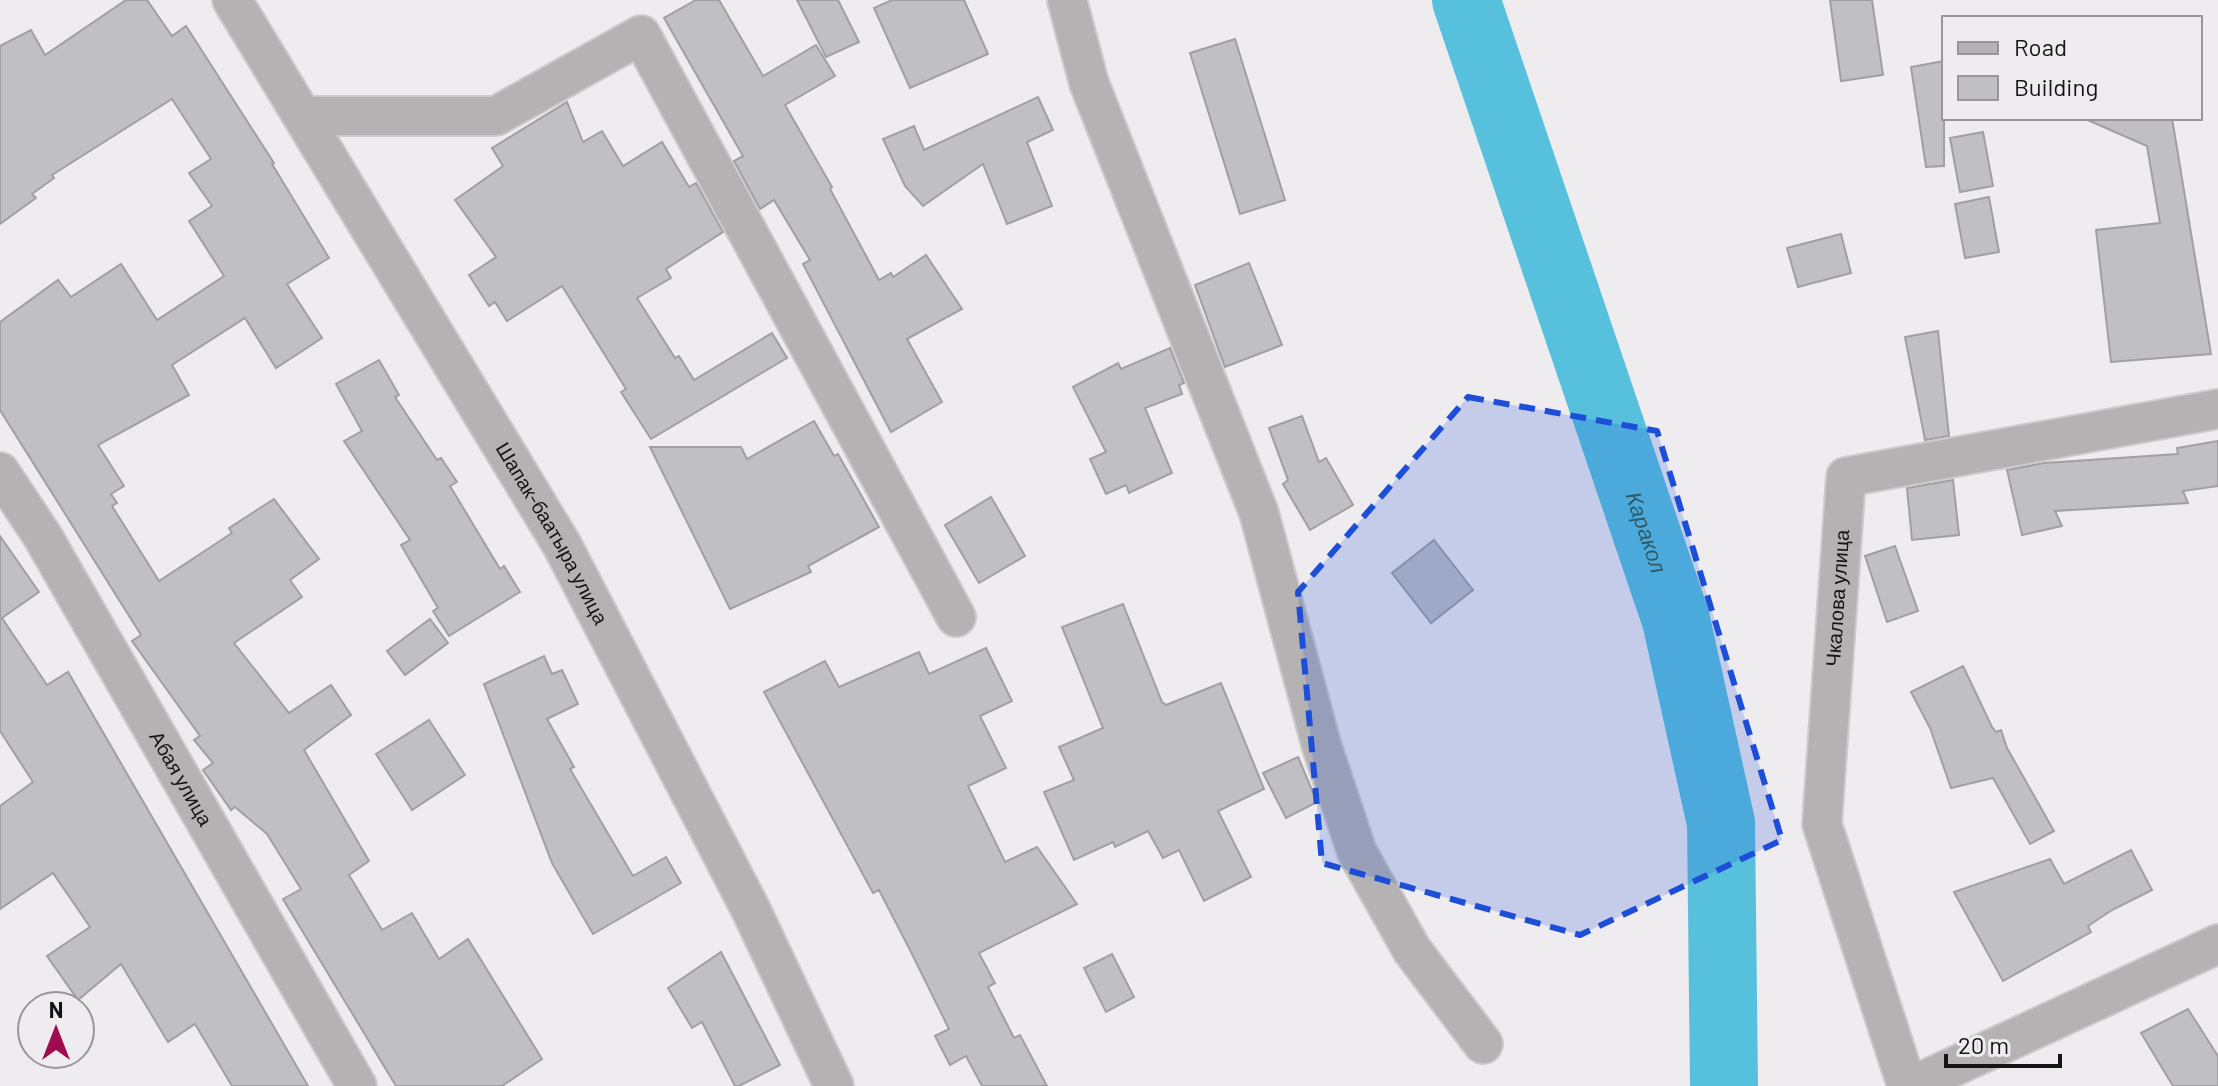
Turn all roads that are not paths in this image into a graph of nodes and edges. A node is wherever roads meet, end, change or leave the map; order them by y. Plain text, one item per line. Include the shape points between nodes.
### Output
1 (232, 0) edge
2 (1067, 0) edge
3 (303, 116) junction
4 (2218, 409) edge
5 (0, 472) edge
6 (956, 617) dead end
7 (2216, 951) edge
8 (1483, 1044) dead end
9 (357, 1086) edge
10 (834, 1086) edge
11 (1910, 1086) edge

1 - 3 street, Шапак-баатыра улица
2 - 8 street via 1089,83 1259,513 1321,744 1357,852 1412,950
3 - 6 street via 496,116 641,35
3 - 10 street, Шапак-баатыра улица via 562,545 751,910
4 - 11 street, Чкалова улица via 1846,477 1822,824
5 - 9 street, Абая улица via 51,551
7 - 11 street

